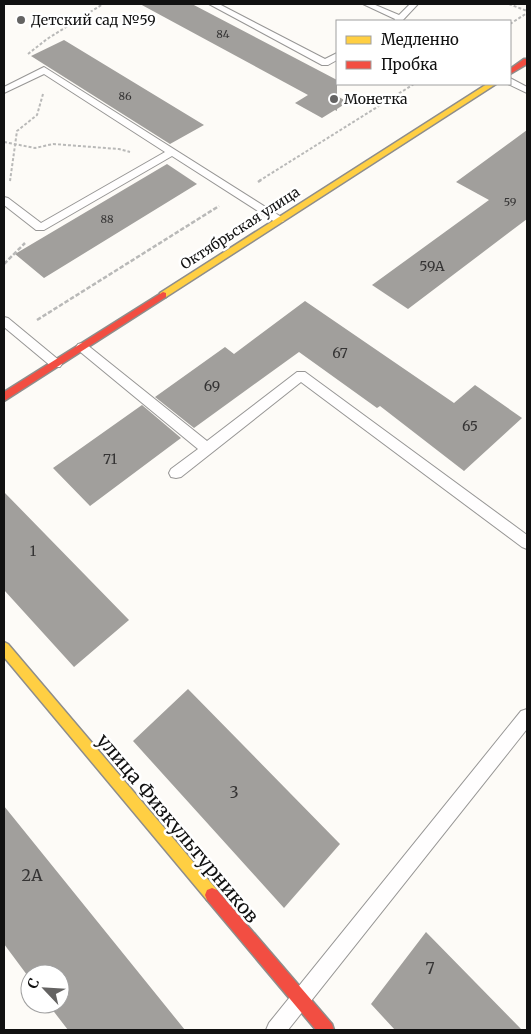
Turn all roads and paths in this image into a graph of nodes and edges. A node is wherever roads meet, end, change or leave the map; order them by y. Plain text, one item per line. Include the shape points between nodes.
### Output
1 (103, 4) edge
2 (214, 4) edge
3 (366, 4) edge
4 (414, 4) edge
5 (509, 4) edge
6 (527, 12) edge
7 (399, 20) edge
8 (511, 23) edge
9 (336, 57) edge
10 (527, 61) edge
11 (47, 71) junction
12 (511, 71) edge
13 (511, 82) edge
14 (412, 85) edge
15 (490, 85) edge
16 (4, 90) edge
17 (527, 90) edge
18 (4, 142) edge
19 (15, 145) junction
20 (172, 152) junction
21 (239, 194) junction
22 (5, 201) edge
23 (279, 220) junction
24 (40, 228) junction
25 (4, 264) edge
26 (4, 320) edge
27 (18, 332) junction
28 (82, 347) junction
29 (56, 364) junction
30 (4, 397) edge
31 (207, 449) junction
32 (176, 473) dead end
33 (527, 543) edge
34 (4, 648) edge
35 (527, 718) edge
36 (300, 1000) junction
37 (276, 1030) edge
38 (326, 1030) edge

1 - 11 path via 24,57
2 - 9 lane via 325,63
3 - 7 lane
4 - 7 lane
5 - 6 path
6 - 8 path
10 - 12 main road
11 - 16 lane
11 - 19 path via 37,115 17,131
11 - 20 lane
13 - 17 lane
14 - 21 path
15 - 23 main road, Октябрьская улица
18 - 19 path
19 - 20 path via 119,149 142,156
19 - 22 path
20 - 21 lane
20 - 24 lane
21 - 23 lane
21 - 27 path
22 - 24 lane
23 - 28 main road, Октябрьская улица
24 - 25 path
26 - 27 lane
27 - 29 lane
28 - 29 main road, Октябрьская улица
28 - 31 lane
29 - 30 main road, Октябрьская улица
31 - 32 lane
31 - 33 lane via 301,375
34 - 36 main road, улица Физкультурников
35 - 36 lane
36 - 37 lane
36 - 38 main road, улица Физкультурников

